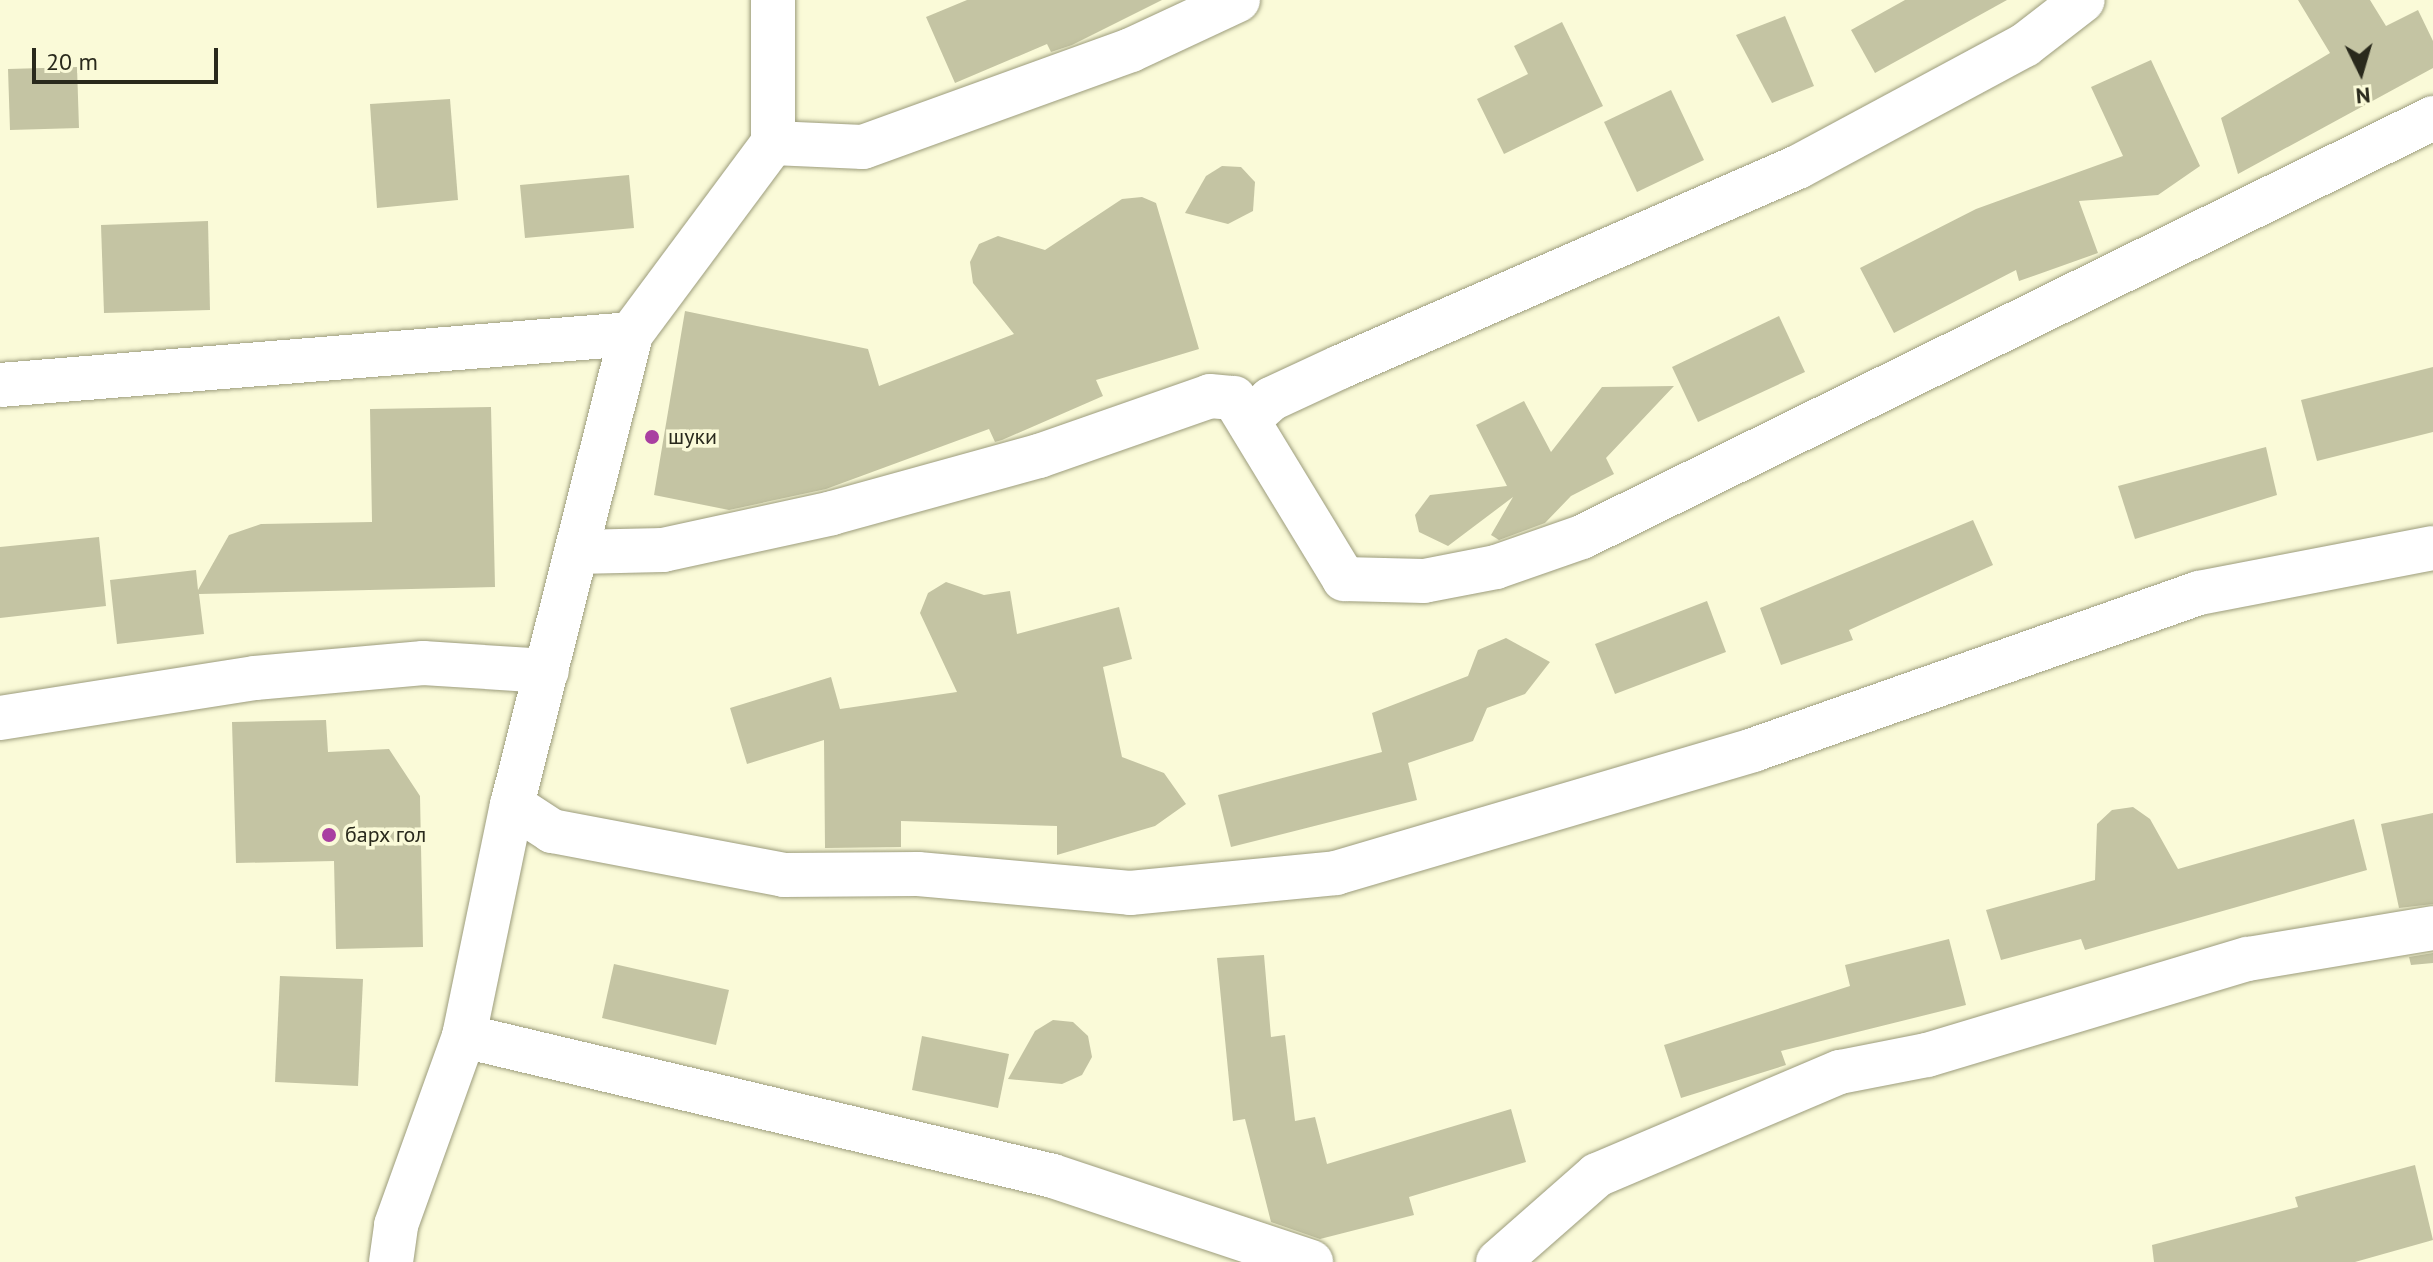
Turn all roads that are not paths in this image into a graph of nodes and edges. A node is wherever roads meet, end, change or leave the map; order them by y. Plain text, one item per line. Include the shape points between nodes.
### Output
1 (773, 0) edge
2 (1238, 0) edge
3 (2083, 0) edge
4 (2433, 118) edge
5 (773, 143) junction
6 (631, 334) junction
7 (0, 385) edge
8 (1249, 419) junction
9 (2433, 548) edge
10 (577, 552) junction
11 (547, 671) junction
12 (0, 718) edge
13 (512, 805) junction
14 (2433, 928) edge
15 (464, 1036) junction
16 (391, 1262) edge
17 (1311, 1262) edge
18 (1498, 1262) edge

1 - 5 street
2 - 5 street via 1103,61 863,147
3 - 8 street via 2025,45 1798,167 1340,367 1271,399
4 - 8 street via 1582,537 1496,567 1424,581 1344,579 1302,521
5 - 6 street
6 - 7 street
6 - 10 street
8 - 10 street via 1234,398 1210,396 1039,456 832,513 663,550
9 - 13 street via 2199,593 1753,750 1336,873 1130,893 918,874 784,875 552,831
10 - 11 street
11 - 12 street via 423,663 255,678
11 - 13 street
13 - 15 street
14 - 18 street via 2248,959 1927,1055 1840,1072 1597,1175
15 - 16 street via 396,1225
15 - 17 street via 1053,1176

